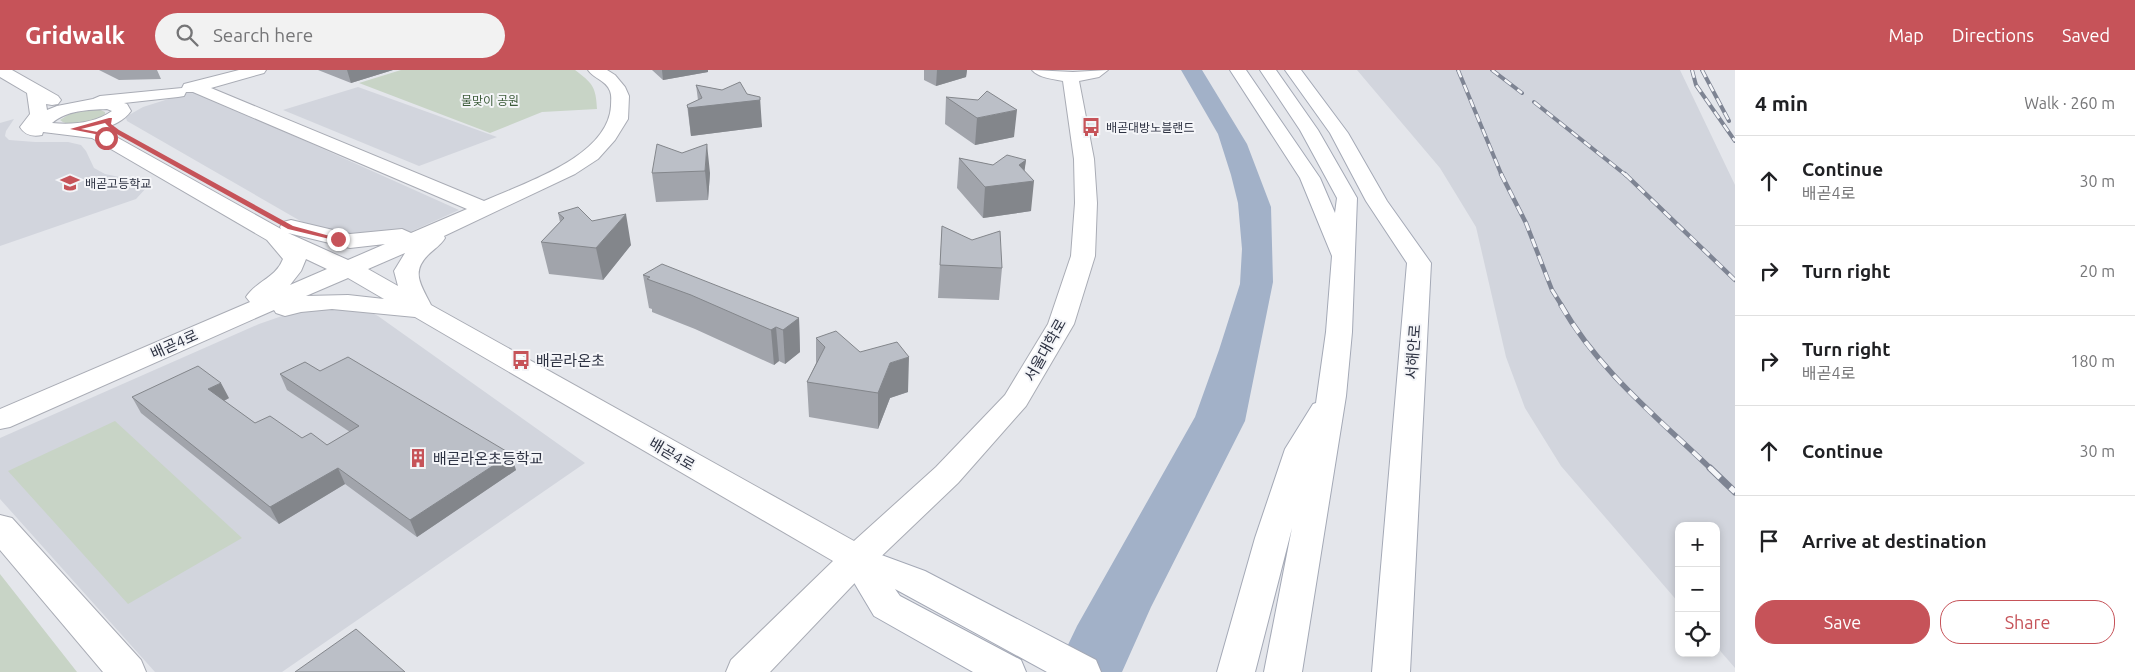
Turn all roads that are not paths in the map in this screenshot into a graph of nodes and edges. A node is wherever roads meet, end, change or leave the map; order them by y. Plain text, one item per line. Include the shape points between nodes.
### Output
1 (0, 70) edge
2 (258, 70) edge
3 (596, 70) edge
4 (1040, 70) edge
5 (1100, 70) edge
6 (1238, 70) edge
7 (1268, 70) edge
8 (1293, 70) edge
9 (1312, 70) edge
10 (1070, 76) junction
11 (186, 89) junction
12 (35, 90) junction
13 (71, 119) junction
14 (128, 132) junction
15 (1379, 167) dead end
16 (1398, 199) dead end
17 (485, 209) junction
18 (452, 224) junction
19 (282, 230) junction
20 (1343, 258) junction
21 (1419, 263) junction
22 (350, 269) junction
23 (422, 311) junction
24 (210, 328) junction
25 (1332, 396) junction
26 (0, 420) edge
27 (0, 527) edge
28 (857, 559) junction
29 (1003, 656) edge
30 (127, 672) edge
31 (745, 672) edge
32 (1082, 672) edge
33 (1236, 672) edge
34 (1283, 672) edge
35 (1390, 672) edge

1 - 12 main road, 배곧4로
2 - 11 main road
3 - 17 main road, 배곧4로 via 609,78 620,96 619,119 608,136 591,155 568,170
4 - 10 main road
5 - 10 main road via 1093,74
6 - 20 main road via 1310,178
7 - 20 main road via 1309,130 1348,198
8 - 21 main road via 1339,133 1377,200
9 - 15 main road via 1341,104
10 - 28 main road, 서울대학로 via 1084,159 1086,203 1083,256 1061,324 1016,400 947,475
11 - 12 main road via 94,101
11 - 14 main road via 131,115 122,123
11 - 17 main road
12 - 13 main road, 배곧4로
12 - 14 main road via 39,114 29,126 32,130 92,139
13 - 14 main road
13 - 14 main road, 배곧4로 via 96,133
14 - 19 main road, 배곧4로
16 - 21 main road
17 - 18 main road, 배곧4로
18 - 19 main road via 405,236 359,241
18 - 22 main road, 배곧4로
18 - 23 main road via 407,266 406,280
19 - 22 main road, 배곧4로 via 332,263
19 - 24 main road via 295,258 285,277
20 - 25 main road
21 - 35 main road, 서해안로
22 - 23 main road, 배곧4로
22 - 24 main road, 배곧4로
23 - 24 main road via 336,301 310,302
23 - 28 main road, 배곧4로
24 - 26 main road, 배곧4로
25 - 33 main road via 1300,449
25 - 34 main road
27 - 30 main road
28 - 29 main road via 887,606
28 - 31 main road
29 - 32 main road

